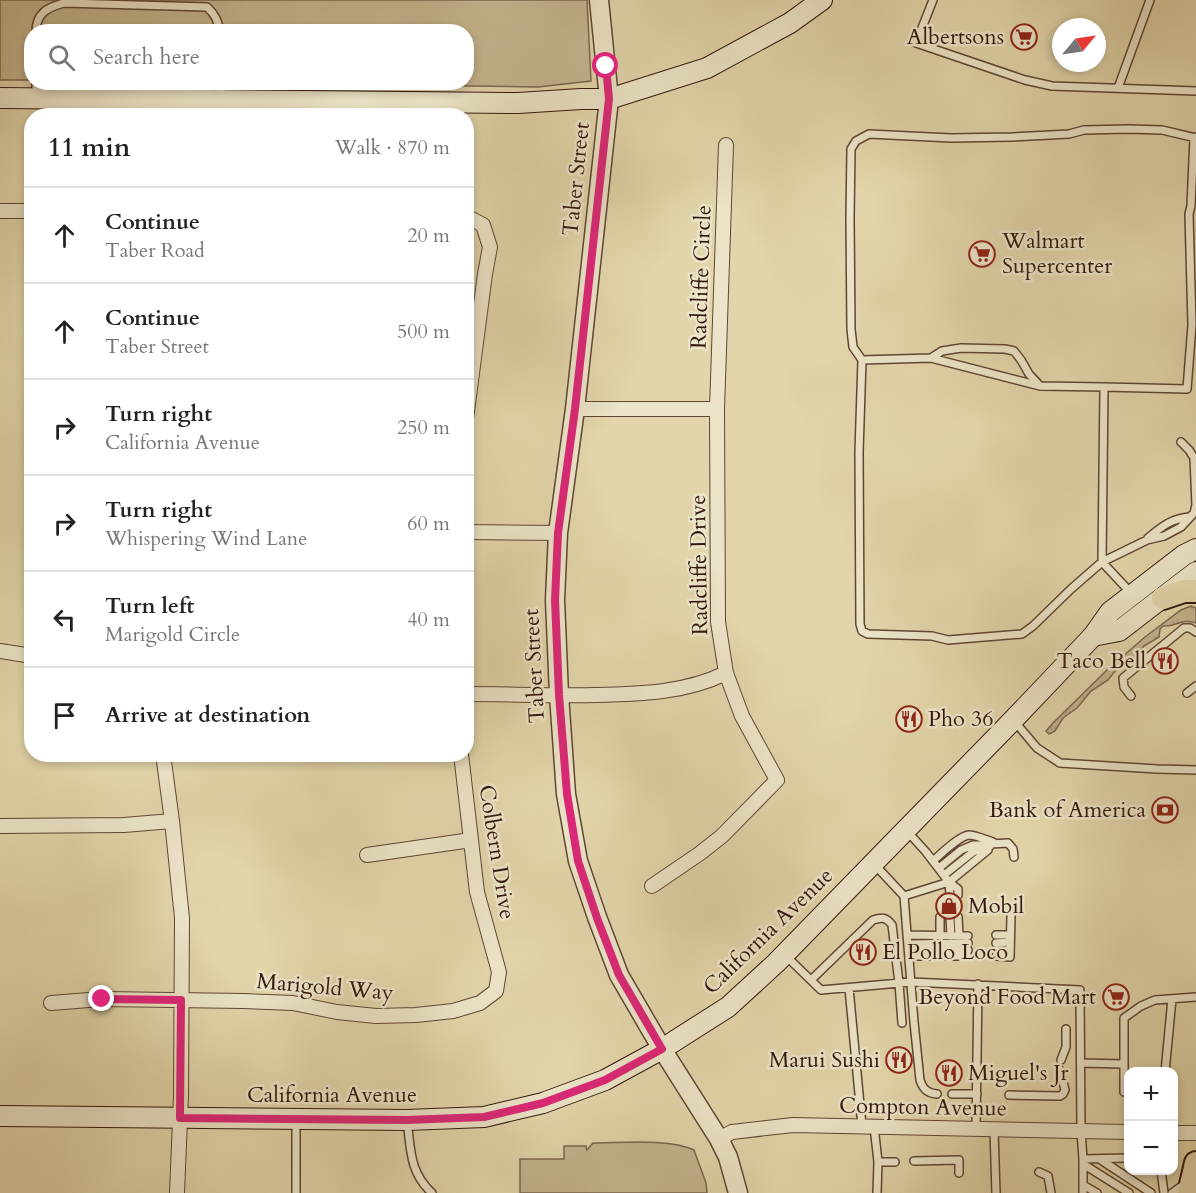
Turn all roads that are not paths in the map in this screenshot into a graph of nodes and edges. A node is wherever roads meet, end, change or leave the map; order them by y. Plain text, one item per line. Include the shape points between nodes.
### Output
1 (599, 0) edge
2 (822, 0) edge
3 (933, 0) edge
4 (1150, 0) edge
5 (36, 24) edge
6 (217, 24) edge
7 (1118, 88) junction
8 (36, 90) edge
9 (221, 91) edge
10 (1196, 91) edge
11 (0, 98) edge
12 (609, 99) junction
13 (1195, 137) edge
14 (726, 145) dead end
15 (0, 211) edge
16 (24, 211) edge
17 (474, 220) edge
18 (474, 358) edge
19 (931, 358) junction
20 (862, 360) junction
21 (1040, 386) junction
22 (1104, 387) junction
23 (1187, 389) junction
24 (1196, 390) edge
25 (575, 409) junction
26 (717, 409) junction
27 (1181, 442) dead end
28 (474, 532) edge
29 (558, 533) junction
30 (1196, 549) edge
31 (1102, 562) junction
32 (1196, 572) edge
33 (1196, 591) edge
34 (1132, 595) junction
35 (1162, 597) junction
36 (1196, 632) edge
37 (1093, 636) junction
38 (0, 651) edge
39 (24, 655) edge
40 (726, 673) junction
41 (1196, 686) edge
42 (1187, 693) dead end
43 (474, 694) edge
44 (559, 695) junction
45 (1131, 696) dead end
46 (1013, 720) junction
47 (164, 762) edge
48 (462, 762) edge
49 (1196, 770) edge
50 (172, 821) junction
51 (0, 826) edge
52 (906, 829) junction
53 (471, 840) junction
54 (998, 843) junction
55 (367, 855) dead end
56 (1014, 857) dead end
57 (933, 861) junction
58 (873, 863) junction
59 (939, 868) junction
60 (944, 875) junction
61 (950, 882) junction
62 (939, 885) junction
63 (652, 886) dead end
64 (939, 895) dead end
65 (954, 895) dead end
66 (904, 896) junction
67 (1011, 916) dead end
68 (940, 917) dead end
69 (954, 917) dead end
70 (907, 935) junction
71 (940, 935) junction
72 (1010, 942) junction
73 (962, 944) junction
74 (908, 950) junction
75 (784, 955) junction
76 (811, 980) junction
77 (911, 982) junction
78 (899, 983) junction
79 (978, 984) junction
80 (849, 988) junction
81 (496, 991) joint
82 (1196, 997) edge
83 (1172, 999) junction
84 (181, 1000) junction
85 (51, 1003) dead end
86 (902, 1023) dead end
87 (1066, 1029) dead end
88 (662, 1049) junction
89 (1061, 1060) dead end
90 (1081, 1063) junction
91 (1124, 1064) joint
92 (1165, 1067) edge
93 (1060, 1070) dead end
94 (937, 1094) dead end
95 (952, 1094) dead end
96 (976, 1094) junction
97 (1009, 1095) dead end
98 (0, 1116) edge
99 (180, 1118) junction
100 (296, 1119) junction
101 (407, 1120) junction
102 (868, 1126) junction
103 (976, 1129) junction
104 (994, 1130) junction
105 (1081, 1131) junction
106 (1124, 1132) edge
107 (1178, 1133) edge
108 (1196, 1133) edge
109 (719, 1138) junction
110 (1124, 1158) edge
111 (1100, 1159) junction
112 (914, 1161) dead end
113 (878, 1162) junction
114 (895, 1162) dead end
115 (1083, 1162) junction
116 (1039, 1172) dead end
117 (959, 1173) dead end
118 (1162, 1175) edge
119 (1193, 1178) edge
120 (1083, 1189) edge
121 (177, 1193) edge
122 (296, 1193) edge
123 (432, 1193) edge
124 (738, 1193) edge
125 (877, 1193) edge
126 (996, 1193) edge
127 (1051, 1193) edge
128 (1097, 1193) edge
129 (1129, 1193) edge
130 (1151, 1193) edge
131 (1164, 1193) edge
132 (1172, 1193) edge

1 - 12 street, Taber Street
2 - 12 main road via 790,23 707,68
3 - 7 lane via 916,43 1025,80 1052,86
4 - 7 lane
5 - 6 lane via 46,9 64,3 207,7
7 - 10 lane
8 - 9 main road
8 - 11 main road
9 - 12 main road via 518,103
12 - 25 street, Taber Street
13 - 20 lane via 1162,130 1128,129 1012,137 869,134 856,141 850,164 851,329 853,348
13 - 23 lane via 1189,214 1192,325
14 - 26 street, Radcliffe Circle
15 - 16 street
17 - 18 street via 483,225 490,247
19 - 20 lane
19 - 21 lane
19 - 21 lane via 951,350 1014,351
20 - 31 lane via 862,631 948,640 1022,634
21 - 22 lane
22 - 23 lane
22 - 31 lane
23 - 24 lane
25 - 26 street
25 - 29 street, Taber Street
26 - 40 street, Radcliffe Drive via 718,622
27 - 31 lane via 1194,458 1194,513 1177,518 1146,540
28 - 29 street
29 - 44 street, Taber Street via 555,600
30 - 34 main road, California Avenue
31 - 34 lane
32 - 35 main road
33 - 35 main road
34 - 37 main road, California Avenue via 1110,612
35 - 37 main road via 1119,631
36 - 45 lane via 1184,628 1123,678
37 - 46 main road, California Avenue
38 - 39 street
40 - 44 street via 672,691
40 - 63 street, Radcliffe Drive via 742,716 777,780 722,836
41 - 42 lane
43 - 44 street
44 - 88 street, Taber Street via 567,794 578,861 619,975
46 - 49 lane via 1037,747 1060,763
46 - 52 main road, California Avenue
47 - 50 street
48 - 53 street, Colbern Drive
50 - 51 street
50 - 84 street via 182,918
52 - 57 lane
52 - 58 main road, California Avenue
53 - 55 street
53 - 81 street, Colbern Drive via 477,892 499,972
54 - 56 lane via 1008,843
54 - 57 lane via 967,835
54 - 59 lane via 961,850
54 - 60 lane via 973,852
54 - 61 lane
57 - 59 lane
58 - 66 lane
58 - 75 main road, California Avenue
59 - 60 lane
60 - 61 lane
61 - 62 lane
61 - 65 lane via 958,889
62 - 64 lane
62 - 66 lane
66 - 70 lane
67 - 72 lane
68 - 71 lane
69 - 73 lane
70 - 71 lane
70 - 74 lane
71 - 73 lane
72 - 72 lane via 1010,957 996,946
73 - 74 lane
73 - 74 lane
74 - 77 lane
75 - 76 lane
75 - 88 main road, California Avenue via 728,1007
76 - 78 lane via 873,920 881,917 892,925
76 - 80 lane via 821,990
77 - 78 lane
77 - 79 lane
77 - 94 lane via 920,1080 926,1091
78 - 80 lane
78 - 86 lane
79 - 90 lane via 1080,990
79 - 96 lane
80 - 102 lane
81 - 84 street, Marigold Way via 480,1003 416,1015 376,1016 292,1003
82 - 83 lane
83 - 91 lane via 1155,1000 1124,1018
83 - 92 lane
84 - 85 street, Marigold Way
84 - 99 street
87 - 89 lane
88 - 101 main road, California Avenue via 605,1080 543,1103 484,1117
88 - 109 street, Taber Street
90 - 91 lane
90 - 105 lane
93 - 97 lane via 1065,1090 1060,1096
95 - 96 lane
96 - 103 lane
98 - 99 main road, California Avenue
99 - 100 main road, California Avenue
99 - 121 street
100 - 101 main road, California Avenue
100 - 122 lane
101 - 123 lane via 413,1166
102 - 103 street, Compton Avenue
102 - 109 street, Compton Avenue via 793,1125 732,1132
102 - 113 lane
103 - 104 street, Compton Avenue
104 - 105 street, Compton Avenue
104 - 126 lane
105 - 106 street, Compton Avenue
105 - 115 lane
107 - 108 street
109 - 124 street, Taber Street
110 - 111 lane
111 - 115 lane
111 - 130 lane
112 - 117 lane via 959,1160
113 - 114 lane
113 - 125 lane
115 - 120 lane
115 - 129 lane
116 - 127 lane via 1048,1176
118 - 131 lane
119 - 132 lane
120 - 128 lane

